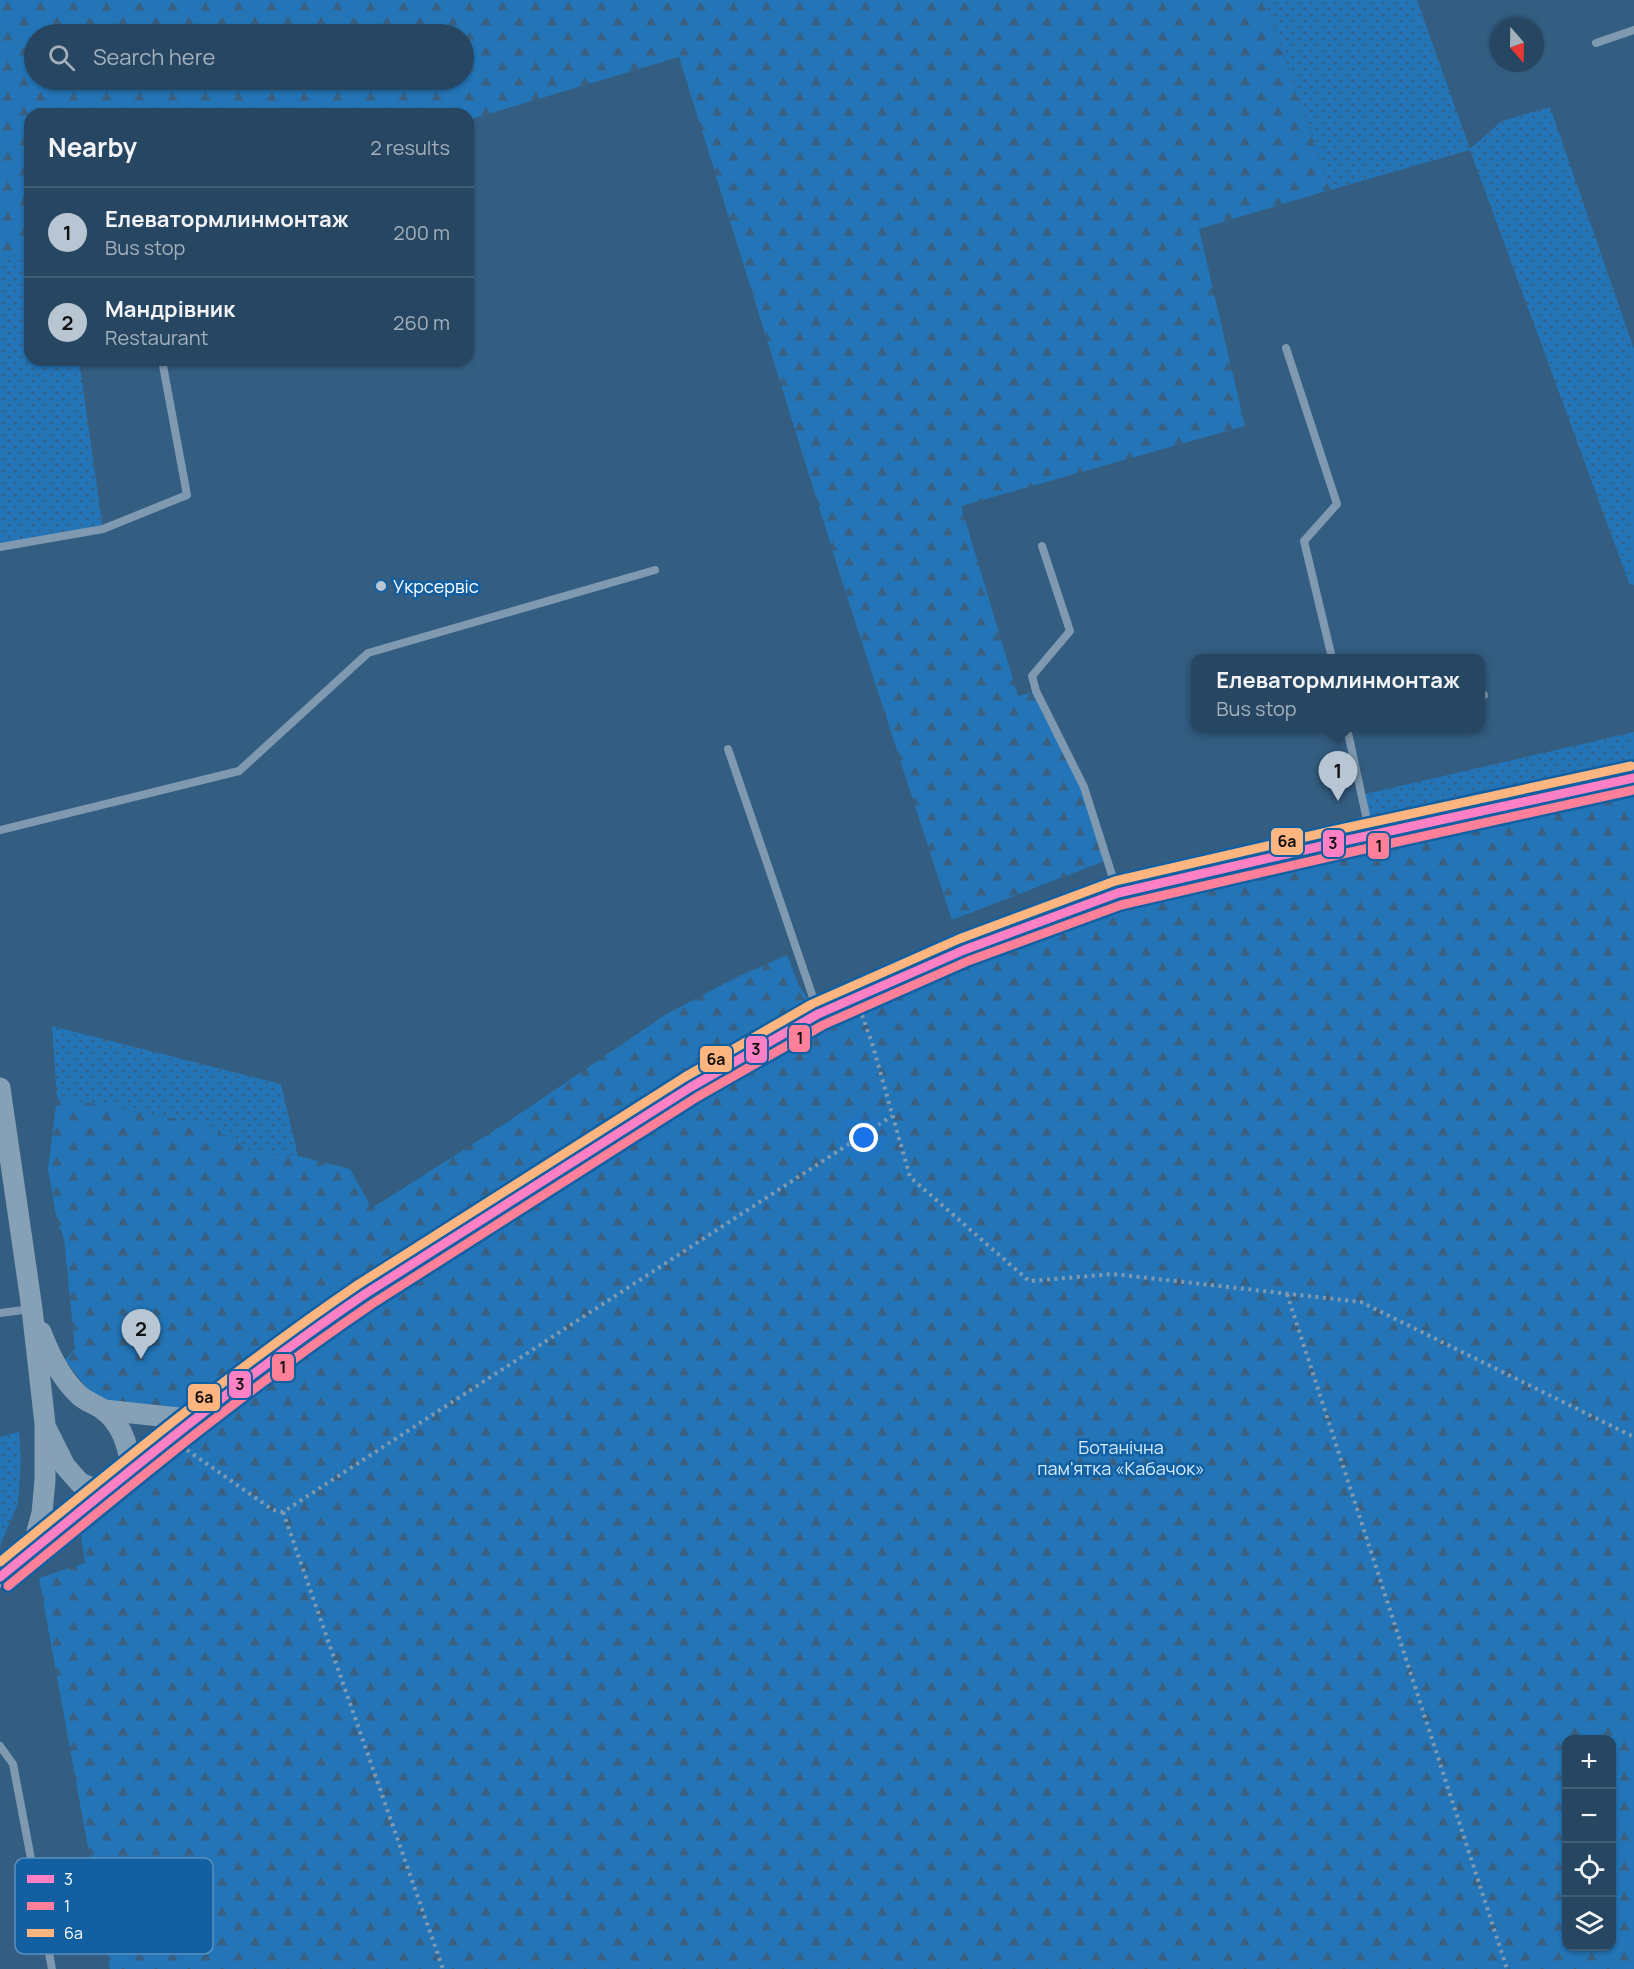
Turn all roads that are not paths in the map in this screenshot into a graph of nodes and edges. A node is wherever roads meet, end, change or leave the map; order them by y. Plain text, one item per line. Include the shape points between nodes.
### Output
1 (1634, 30) edge
2 (1596, 43) dead end
3 (1286, 348) dead end
4 (163, 366) edge
5 (1042, 546) dead end
6 (0, 547) edge
7 (655, 570) dead end
8 (1331, 654) edge
9 (1348, 732) edge
10 (728, 748) dead end
11 (1634, 778) edge
12 (0, 830) edge
13 (1370, 835) junction
14 (1118, 893) junction
15 (818, 1014) junction
16 (0, 1088) edge
17 (32, 1309) junction
18 (0, 1313) edge
19 (104, 1410) junction
20 (197, 1420) junction
21 (45, 1424) junction
22 (131, 1470) junction
23 (103, 1492) junction
24 (32, 1550) junction
25 (0, 1577) edge
26 (0, 1746) edge
27 (31, 1858) edge
28 (49, 1954) edge
29 (52, 1969) edge

1 - 2 lane
3 - 8 lane via 1337,504 1304,541
4 - 6 lane via 187,495 104,529
5 - 14 lane via 1070,632 1032,676 1084,787
7 - 12 lane via 368,654 238,771
9 - 13 lane
10 - 15 lane
11 - 13 street
13 - 14 street
14 - 15 street via 964,950
15 - 20 street via 692,1087 365,1293
16 - 17 street
17 - 18 lane
17 - 19 street via 64,1379 80,1396
17 - 21 street
19 - 20 street
19 - 22 street via 121,1431 129,1449
20 - 22 street
21 - 23 street via 65,1466 80,1483
21 - 24 street via 42,1513
22 - 23 street
23 - 24 street
24 - 25 street
26 - 27 lane via 13,1764
28 - 29 lane

